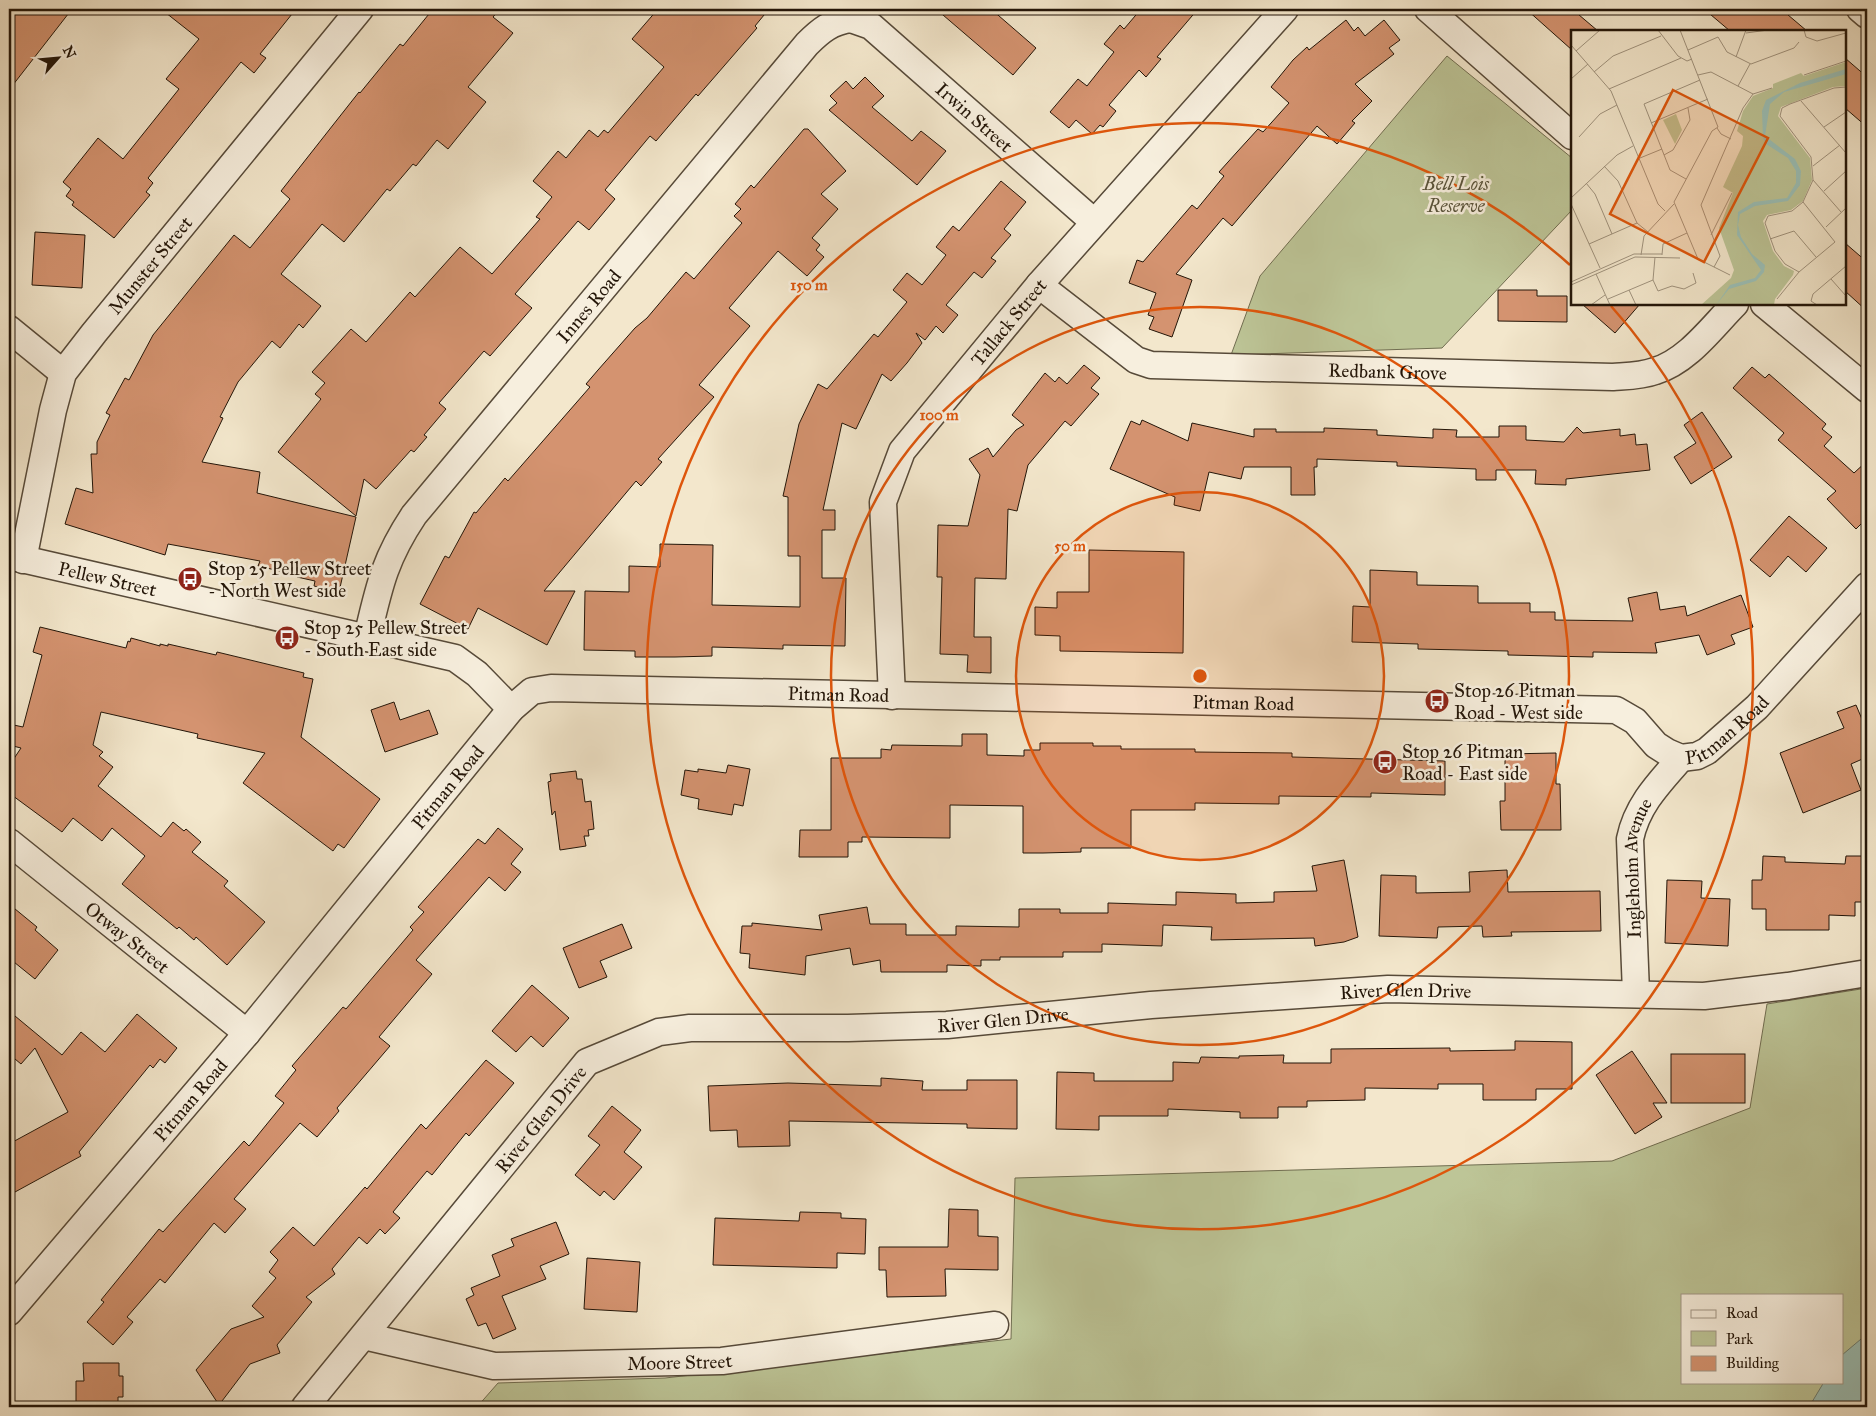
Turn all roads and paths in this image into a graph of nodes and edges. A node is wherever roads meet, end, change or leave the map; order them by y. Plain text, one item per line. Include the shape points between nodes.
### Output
1 (360, 9) edge
2 (1285, 9) edge
3 (1428, 9) edge
4 (1860, 9) edge
5 (853, 14) edge
6 (1867, 15) edge
7 (1571, 135) edge
8 (1094, 222) junction
9 (1039, 285) junction
10 (1734, 305) edge
11 (1765, 305) edge
12 (9, 329) edge
13 (63, 373) junction
14 (1867, 389) edge
15 (16, 558) edge
16 (1867, 586) edge
17 (367, 638) junction
18 (892, 696) junction
19 (511, 709) junction
20 (1681, 758) junction
21 (9, 842) edge
22 (1867, 973) edge
23 (1636, 993) junction
24 (248, 1033) junction
25 (9, 1312) edge
26 (995, 1325) dead end
27 (364, 1336) junction
28 (305, 1407) edge

1 - 13 street, Munster Street
2 - 8 street, Tallack Street
3 - 7 street
4 - 6 street
5 - 8 street, Irwin Street
5 - 17 street, Innes Road via 824,28 807,44 414,515 395,544 380,578
8 - 9 street, Tallack Street
9 - 10 street, Redbank Grove via 1136,360 1171,365 1613,377 1643,375 1683,356
9 - 18 street, Tallack Street via 902,451 883,502
11 - 14 street
12 - 13 street
13 - 15 street, Munster Street
15 - 17 street, Pellew Street
16 - 20 street, Pitman Road via 1757,707 1707,751
17 - 19 street, Pellew Street via 454,658 477,674
18 - 19 street, Pitman Road via 551,688 532,691
18 - 20 street, Pitman Road via 1616,710 1635,722 1656,745
19 - 24 street, Pitman Road
20 - 23 street, Ingleholm Avenue via 1643,804 1634,821 1630,839
21 - 24 street, Otway Street
22 - 23 street, River Glen Drive via 1704,996
23 - 27 street, River Glen Drive via 1388,989 1151,1005 947,1025 690,1028 659,1032 587,1062
24 - 25 street, Pitman Road
26 - 27 street, Moore Street via 722,1361 494,1366
27 - 28 street, River Glen Drive

